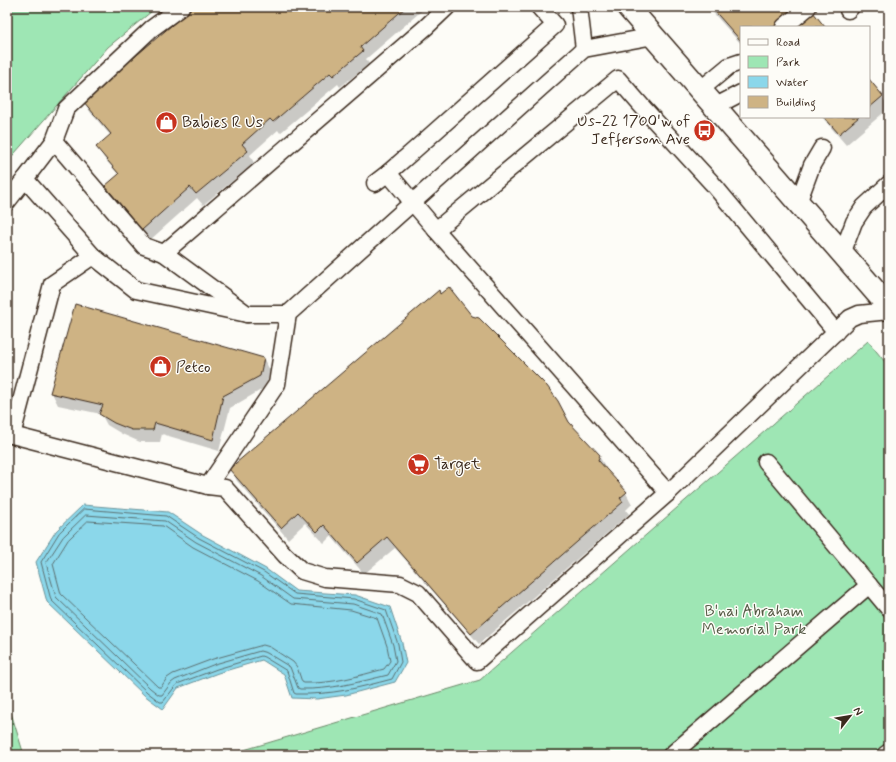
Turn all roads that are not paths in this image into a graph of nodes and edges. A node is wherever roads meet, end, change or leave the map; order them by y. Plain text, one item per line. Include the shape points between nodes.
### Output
1 (181, 7) edge
2 (447, 7) edge
3 (539, 7) edge
4 (578, 7) edge
5 (628, 7) edge
6 (642, 7) edge
7 (808, 7) edge
8 (785, 26) edge
9 (654, 36) junction
10 (584, 49) junction
11 (740, 62) edge
12 (700, 90) junction
13 (740, 94) edge
14 (714, 107) junction
15 (54, 142) junction
16 (822, 148) dead end
17 (388, 172) junction
18 (24, 179) junction
19 (375, 183) dead end
20 (889, 184) edge
21 (7, 202) edge
22 (412, 203) junction
23 (798, 203) junction
24 (436, 230) junction
25 (164, 253) junction
26 (842, 254) junction
27 (93, 256) junction
28 (889, 307) edge
29 (889, 311) edge
30 (247, 314) junction
31 (288, 314) junction
32 (836, 332) junction
33 (10, 434) edge
34 (766, 462) dead end
35 (208, 486) junction
36 (668, 493) junction
37 (869, 585) junction
38 (889, 608) edge
39 (889, 752) edge
40 (671, 755) edge
41 (885, 755) edge

1 - 15 lane via 151,29 66,109
2 - 25 lane
3 - 17 lane via 555,25
4 - 10 lane
5 - 9 highway
6 - 9 highway
7 - 8 lane
9 - 10 lane
9 - 12 highway
10 - 22 lane
11 - 12 lane via 729,66
12 - 14 highway
13 - 14 lane
14 - 23 highway
15 - 18 lane
15 - 25 lane via 144,246
16 - 23 lane via 812,165
17 - 19 lane
17 - 22 lane
18 - 21 lane
18 - 27 lane
20 - 26 lane via 864,207 854,222
22 - 24 lane
22 - 31 lane
23 - 26 highway
24 - 32 lane via 618,79 712,183
24 - 36 lane
25 - 30 lane
26 - 28 highway
27 - 30 lane via 136,290
27 - 33 lane via 52,284
29 - 32 lane via 859,314 850,318
30 - 31 lane
31 - 35 lane via 277,384
32 - 36 lane
33 - 35 lane
34 - 37 lane
35 - 36 lane via 225,488 302,571 325,578 400,584 418,593 476,661
37 - 38 lane
37 - 40 lane
39 - 41 lane

